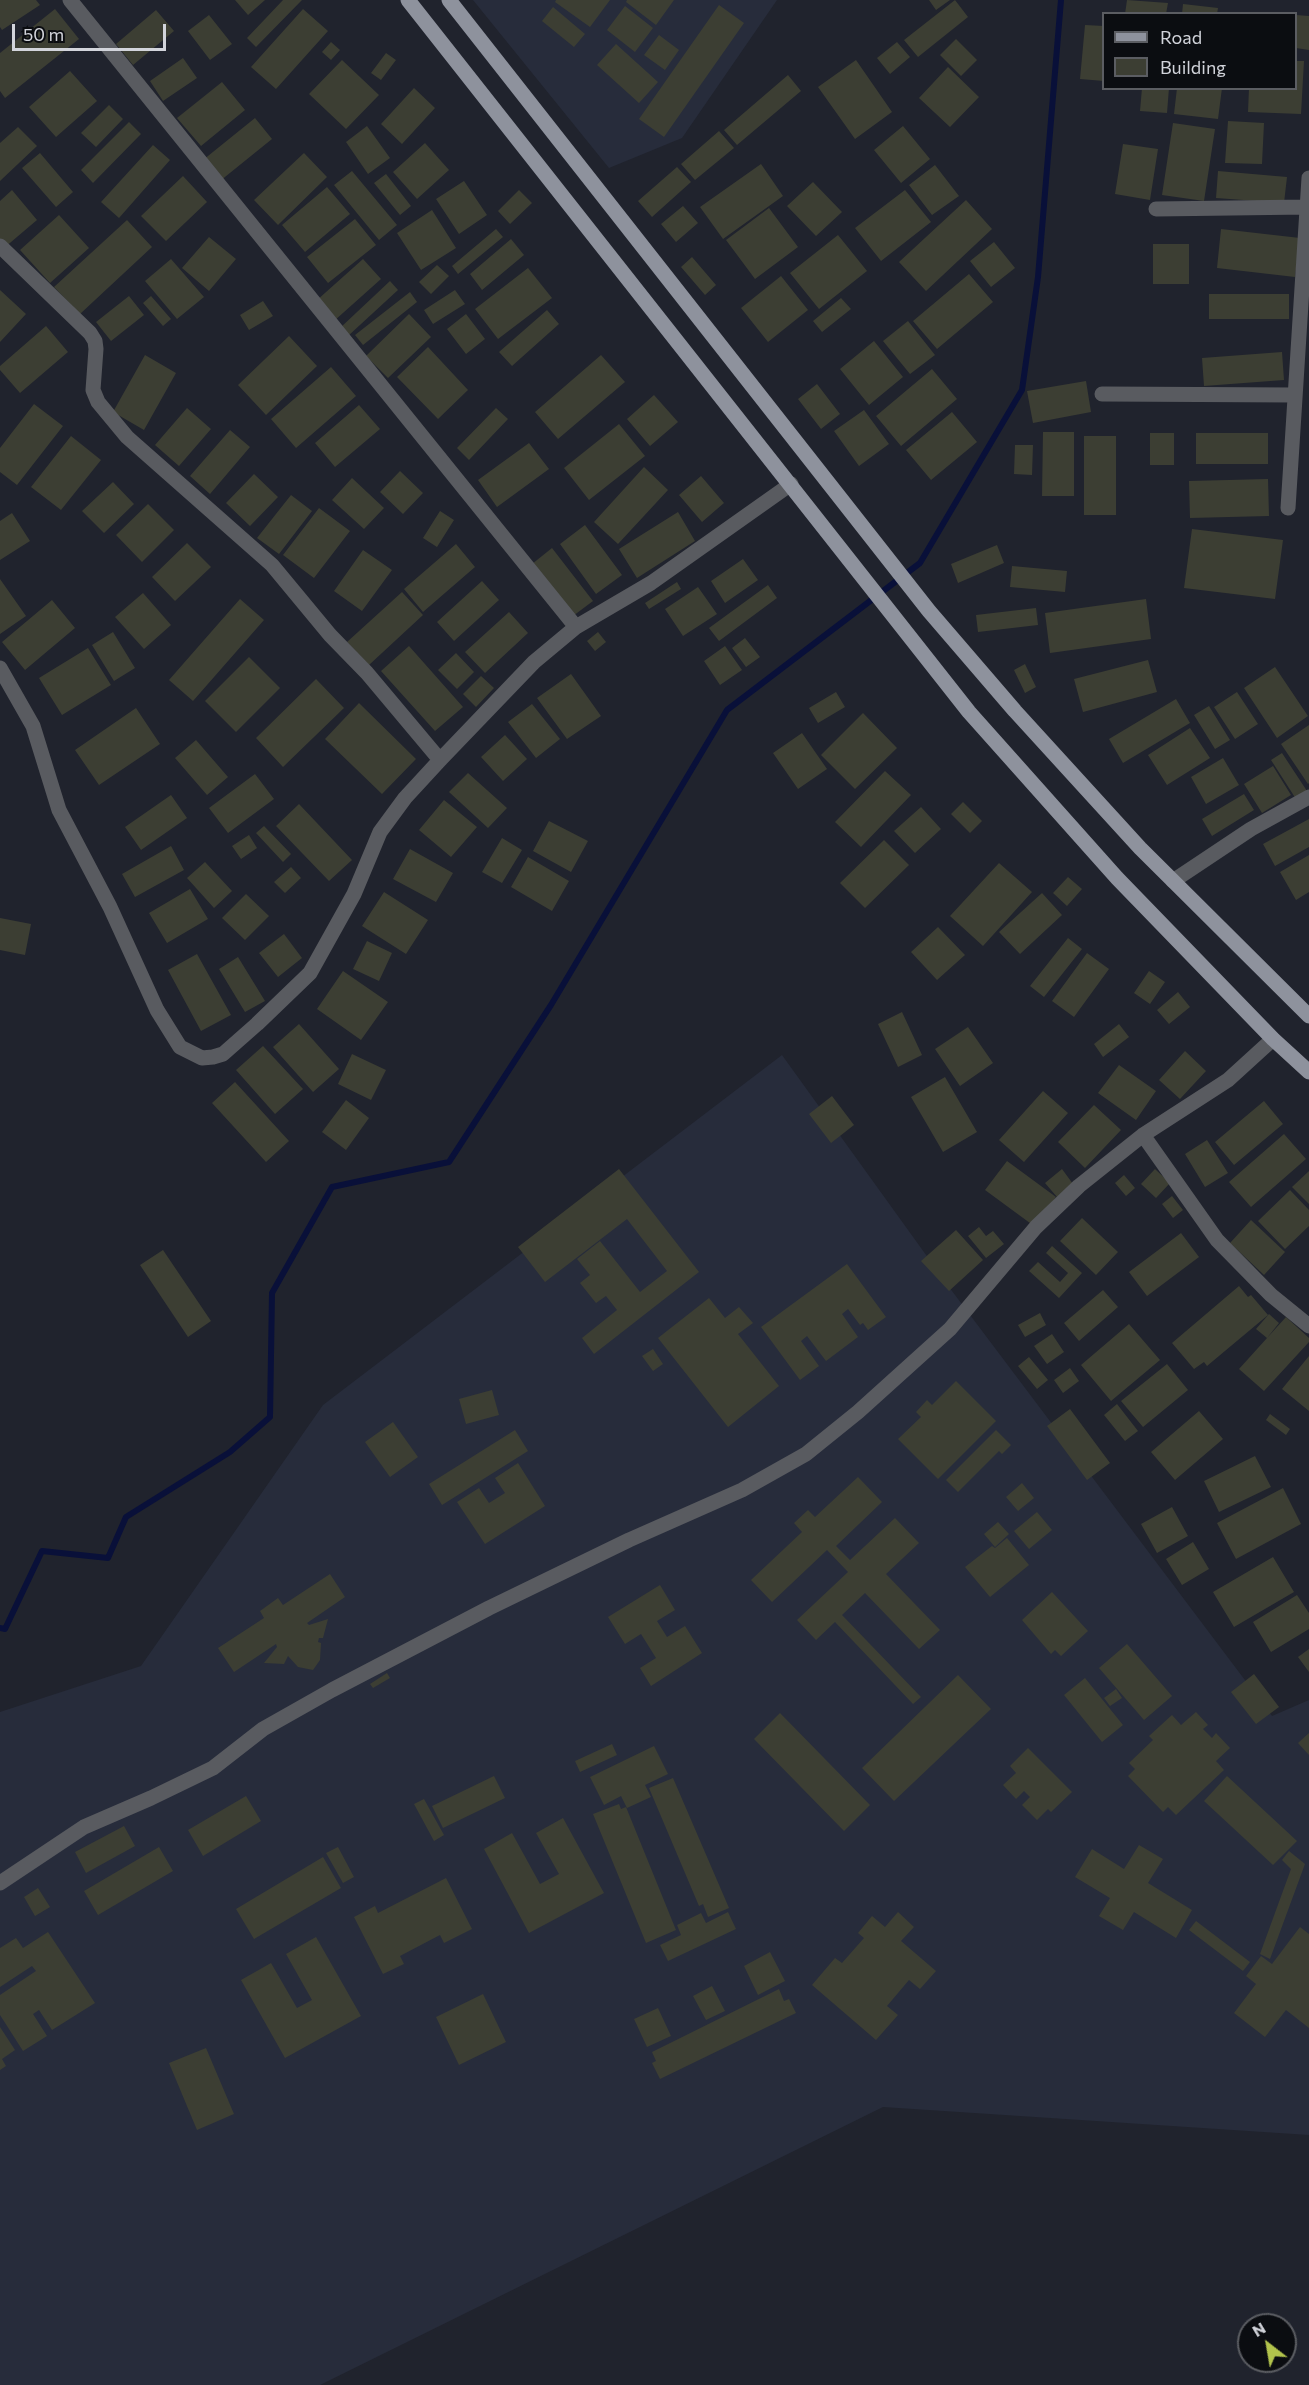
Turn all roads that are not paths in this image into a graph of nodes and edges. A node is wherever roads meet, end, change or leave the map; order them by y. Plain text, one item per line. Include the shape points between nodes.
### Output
1 (70, 0) edge
2 (408, 0) edge
3 (449, 0) edge
4 (1309, 178) edge
5 (1307, 207) junction
6 (1156, 209) dead end
7 (0, 246) edge
8 (1102, 394) dead end
9 (1295, 395) junction
10 (791, 484) junction
11 (1288, 508) dead end
12 (576, 627) junction
13 (0, 668) edge
14 (440, 760) junction
15 (1309, 797) edge
16 (1173, 881) junction
17 (1309, 1016) edge
18 (1273, 1039) junction
19 (1309, 1072) edge
20 (1143, 1136) junction
21 (1309, 1326) edge
22 (0, 1883) edge

1 - 12 street
2 - 10 main road
3 - 16 main road via 929,611 1015,711
4 - 5 street
5 - 6 street
5 - 9 street
7 - 14 street via 90,333 96,349 93,390 127,437 272,565
8 - 9 street
9 - 11 street
10 - 12 street via 651,583
10 - 18 main road via 969,712 1117,878
12 - 14 street via 534,662
13 - 14 street via 33,726 59,810 110,907 157,1010 180,1047 201,1058 223,1054 310,973 354,894 380,832
15 - 16 street via 1251,829
16 - 17 main road
18 - 19 main road
18 - 20 street via 1228,1080
20 - 21 street via 1217,1240 1271,1295
20 - 22 street via 1079,1186 1036,1227 950,1329 806,1454 742,1490 489,1608 332,1690 263,1729 213,1768 84,1827

